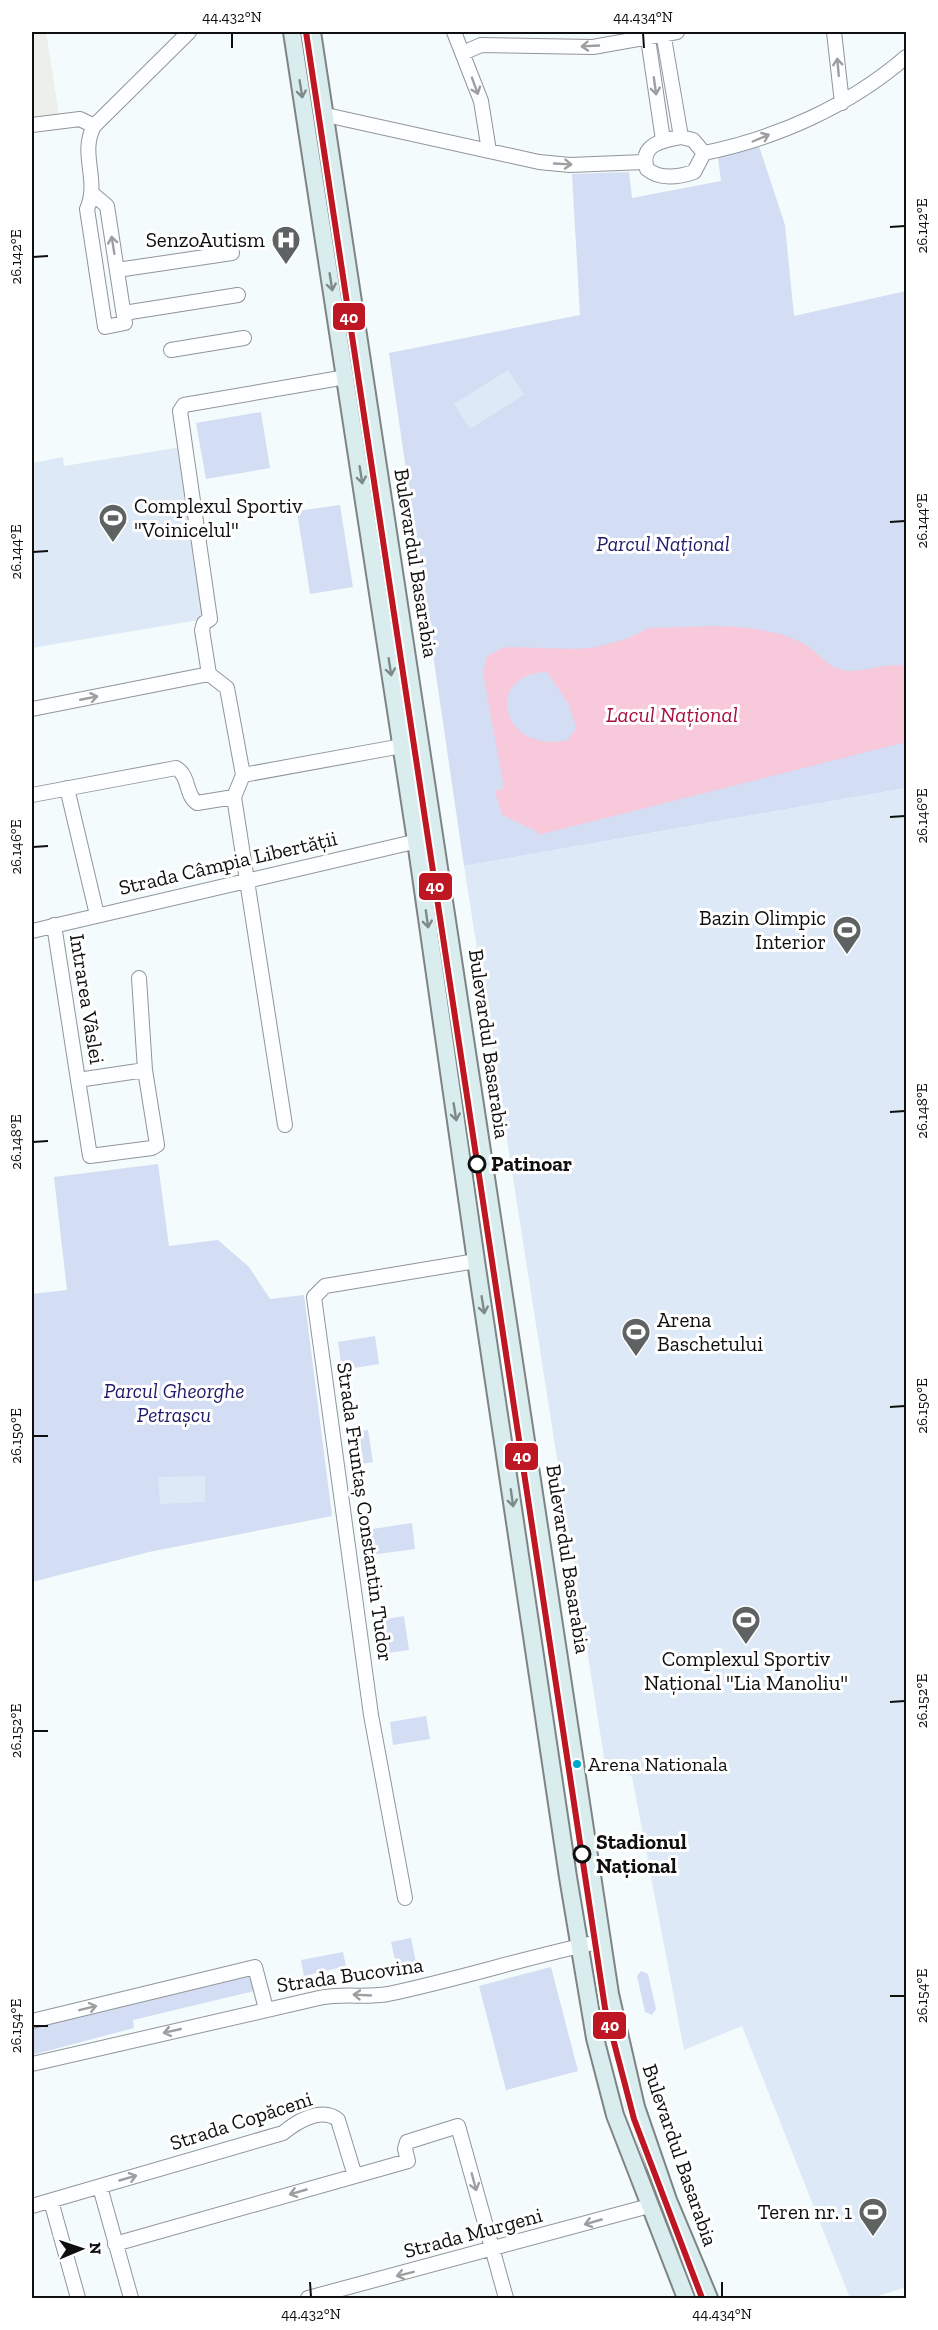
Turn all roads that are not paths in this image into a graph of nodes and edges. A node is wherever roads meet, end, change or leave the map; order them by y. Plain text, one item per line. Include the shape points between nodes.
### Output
1 (189, 32) edge
2 (292, 32) edge
3 (312, 32) edge
4 (454, 32) edge
5 (834, 32) edge
6 (668, 33) edge
7 (647, 35) edge
8 (463, 52) junction
9 (906, 57) edge
10 (842, 103) junction
11 (326, 115) junction
12 (32, 125) edge
13 (94, 126) junction
14 (681, 137) junction
15 (663, 140) junction
16 (489, 151) junction
17 (704, 153) junction
18 (644, 162) junction
19 (94, 195) junction
20 (232, 253) dead end
21 (117, 270) junction
22 (238, 295) dead end
23 (124, 313) junction
24 (244, 338) dead end
25 (171, 350) dead end
26 (346, 377) junction
27 (209, 674) junction
28 (32, 709) edge
29 (402, 746) junction
30 (243, 775) junction
31 (67, 788) junction
32 (32, 795) edge
33 (234, 797) junction
34 (435, 837) junction
35 (416, 840) junction
36 (247, 880) junction
37 (97, 915) junction
38 (54, 925) junction
39 (32, 931) edge
40 (139, 978) dead end
41 (145, 1070) junction
42 (78, 1080) junction
43 (285, 1125) dead end
44 (476, 1261) junction
45 (405, 1898) dead end
46 (603, 1941) junction
47 (579, 1946) junction
48 (266, 2009) junction
49 (32, 2021) edge
50 (32, 2064) edge
51 (355, 2176) junction
52 (100, 2187) junction
53 (51, 2201) junction
54 (32, 2206) edge
55 (649, 2206) junction
56 (116, 2244) junction
57 (493, 2250) junction
58 (78, 2298) edge
59 (131, 2298) edge
60 (308, 2298) edge
61 (506, 2298) edge
62 (686, 2298) edge
63 (709, 2298) edge

1 - 13 street
2 -> 26 main road, Bulevardul Basarabia
3 - 11 main road, Bulevardul Basarabia
4 - 8 street
10 -> 5 street
6 - 7 street
6 - 14 street
7 -> 8 street via 593,47 482,45
7 -> 15 street
8 -> 16 street via 481,101
9 - 10 street
17 -> 10 street via 751,143
11 - 16 street
11 - 34 main road, Bulevardul Basarabia
12 - 13 street via 80,119
13 - 19 street via 88,140
14 - 15 street
14 - 17 street via 693,140
15 - 18 street via 650,148
16 -> 18 street via 570,165
17 - 18 street via 694,172 665,177 652,174
21 -> 19 street via 107,206
19 - 23 street via 87,209 105,327 125,323
20 - 21 street
21 - 23 street
22 - 23 street
24 - 25 street
26 - 27 street via 182,407 210,619 202,630
26 -> 29 main road, Bulevardul Basarabia
28 -> 27 street
27 - 30 street via 227,688
29 - 30 street
29 - 35 main road, Bulevardul Basarabia
30 - 33 street
31 - 32 street
31 - 33 street via 176,768 183,772 197,803
31 - 37 street
33 - 36 street
34 - 35 street, Strada Câmpia Libertății
34 - 46 main road, Bulevardul Basarabia
35 - 36 street, Strada Câmpia Libertății
35 -> 44 main road, Bulevardul Basarabia
36 - 37 street, Strada Câmpia Libertății
36 - 43 street
37 - 38 street, Strada Câmpia Libertății
38 - 39 street, Strada Câmpia Libertății
38 - 42 street, Intrarea Vâslei
40 - 41 street
41 - 42 street
41 - 42 street, Intrarea Vâslei via 157,1145 152,1148 90,1156
44 - 45 street, Strada Fruntaș Constantin Tudor via 325,1286 314,1298 372,1725
44 -> 47 main road, Bulevardul Basarabia
46 - 47 street, Strada Bucovina
46 - 63 main road, Bulevardul Basarabia via 630,2089 668,2200
47 -> 48 street, Strada Bucovina via 420,1987 371,1996 340,1994
47 - 55 main road, Bulevardul Basarabia via 602,2072
49 -> 48 street via 255,1967
48 -> 50 street, Strada Bucovina
52 -> 51 street, Strada Copăceni via 283,2133 296,2122 324,2114 336,2118
51 -> 56 street
51 -> 57 street via 408,2161 407,2142 458,2126
52 - 53 street, Strada Copăceni
52 - 56 street
53 - 54 street, Strada Copăceni
53 - 58 street
55 -> 57 street, Strada Murgeni
55 - 62 main road, Bulevardul Basarabia
56 - 59 street
57 -> 60 street, Strada Murgeni
57 - 61 street

